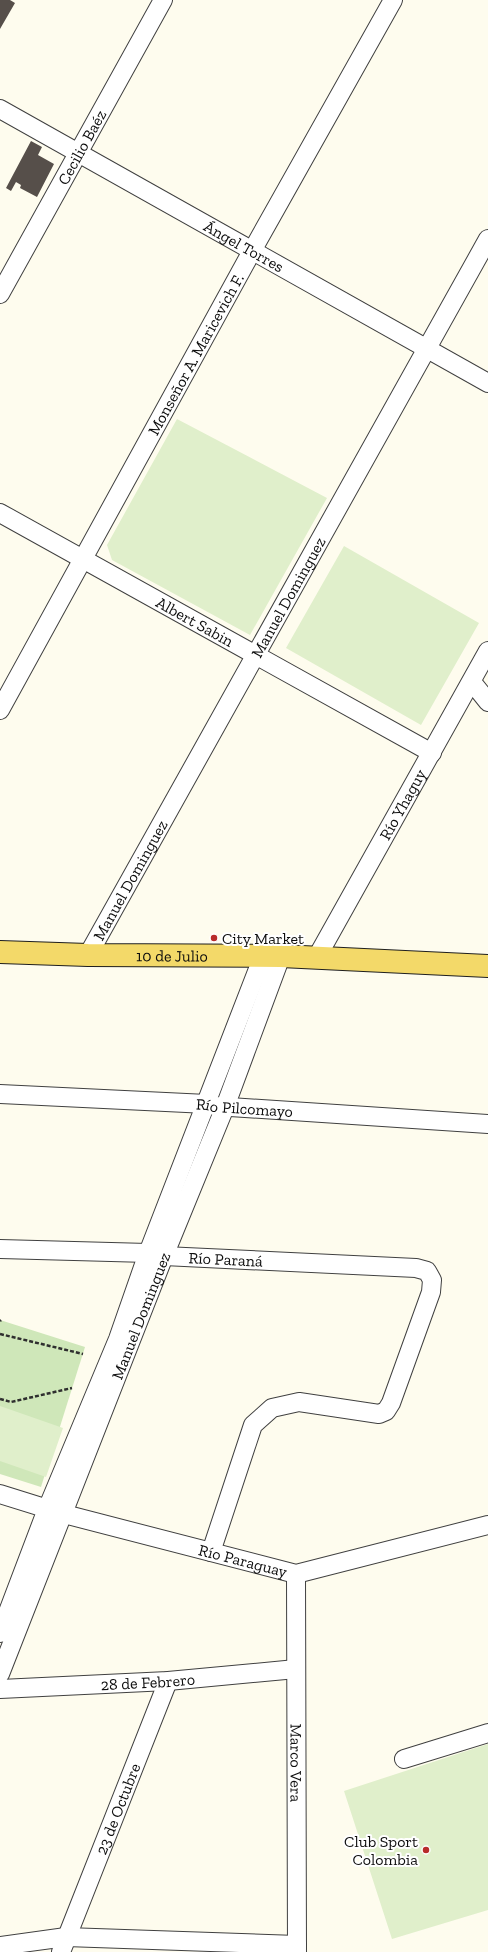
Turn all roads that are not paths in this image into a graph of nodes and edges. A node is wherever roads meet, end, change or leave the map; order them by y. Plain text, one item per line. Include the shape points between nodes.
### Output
1 (163, 0) edge
2 (393, 0) edge
3 (0, 109) edge
4 (78, 153) junction
5 (488, 239) edge
6 (252, 251) junction
7 (0, 294) edge
8 (427, 349) junction
9 (488, 383) edge
10 (0, 513) edge
11 (83, 561) junction
12 (488, 651) edge
13 (255, 654) junction
14 (472, 682) junction
15 (488, 702) edge
16 (0, 710) edge
17 (432, 753) junction
18 (0, 952) edge
19 (88, 956) junction
20 (272, 956) junction
21 (316, 958) junction
22 (488, 966) edge
23 (0, 1094) edge
24 (207, 1104) junction
25 (225, 1107) junction
26 (488, 1124) edge
27 (0, 1248) edge
28 (156, 1254) junction
29 (0, 1494) edge
30 (47, 1509) junction
31 (64, 1514) junction
32 (488, 1525) edge
33 (211, 1552) junction
34 (296, 1574) junction
35 (0, 1633) edge
36 (296, 1669) junction
37 (0, 1674) edge
38 (168, 1681) junction
39 (0, 1689) edge
40 (488, 1733) edge
41 (404, 1759) dead end
42 (63, 1945) edge
43 (0, 1946) edge
44 (297, 1948) edge

1 - 4 street, Cecilio Baéz
2 - 6 street, Monseñor A. Maricevich F.
3 - 4 street, Ángel Torres
4 - 6 street, Ángel Torres
4 - 7 street, Cecilio Baéz
5 - 8 street, Manuel Dominguez
6 - 8 street, Ángel Torres
6 - 11 street, Monseñor A. Maricevich F.
8 - 9 street, Ángel Torres
8 - 13 street, Manuel Dominguez
10 - 11 street, Albert Sabin
11 - 13 street, Albert Sabin
11 - 16 street, Monseñor A. Maricevich F.
12 - 14 street, Río Yhaguy
13 - 17 street, Albert Sabin
13 - 19 street, Manuel Dominguez
14 - 15 street
14 - 17 street, Río Yhaguy
17 - 21 street, Río Yhaguy
18 - 19 main road, 10 de Julio
19 - 20 main road, 10 de Julio
20 - 21 main road, 10 de Julio
20 - 24 street, Manuel Dominguez
20 - 25 street, Manuel Dominguez
21 - 22 main road, 10 de Julio
23 - 24 street, Río Pilcomayo
24 - 25 street, Río Pilcomayo
24 - 28 street, Manuel Dominguez
25 - 26 street, Río Pilcomayo
25 - 28 street, Manuel Dominguez
27 - 28 street, Río Paraná
28 - 30 street, Manuel Dominguez
28 - 31 street, Manuel Dominguez
28 - 33 street, Río Paraná via 416,1268 427,1271 432,1280 431,1292 386,1411 379,1414 298,1402 272,1408 253,1425
29 - 30 street, Río Paraguay
30 - 31 street, Río Paraguay
30 - 35 street, Manuel Dominguez
31 - 33 street, Río Paraguay
31 - 37 street, Manuel Dominguez
32 - 34 street, Río Paraguay
33 - 34 street, Río Paraguay
34 - 36 street, Marco Vera
36 - 38 street, 28 de Febrero
36 - 44 street, Marco Vera
38 - 39 street, 28 de Febrero
38 - 42 street, 23 de Octubre
40 - 41 street
42 - 43 street
42 - 44 street

